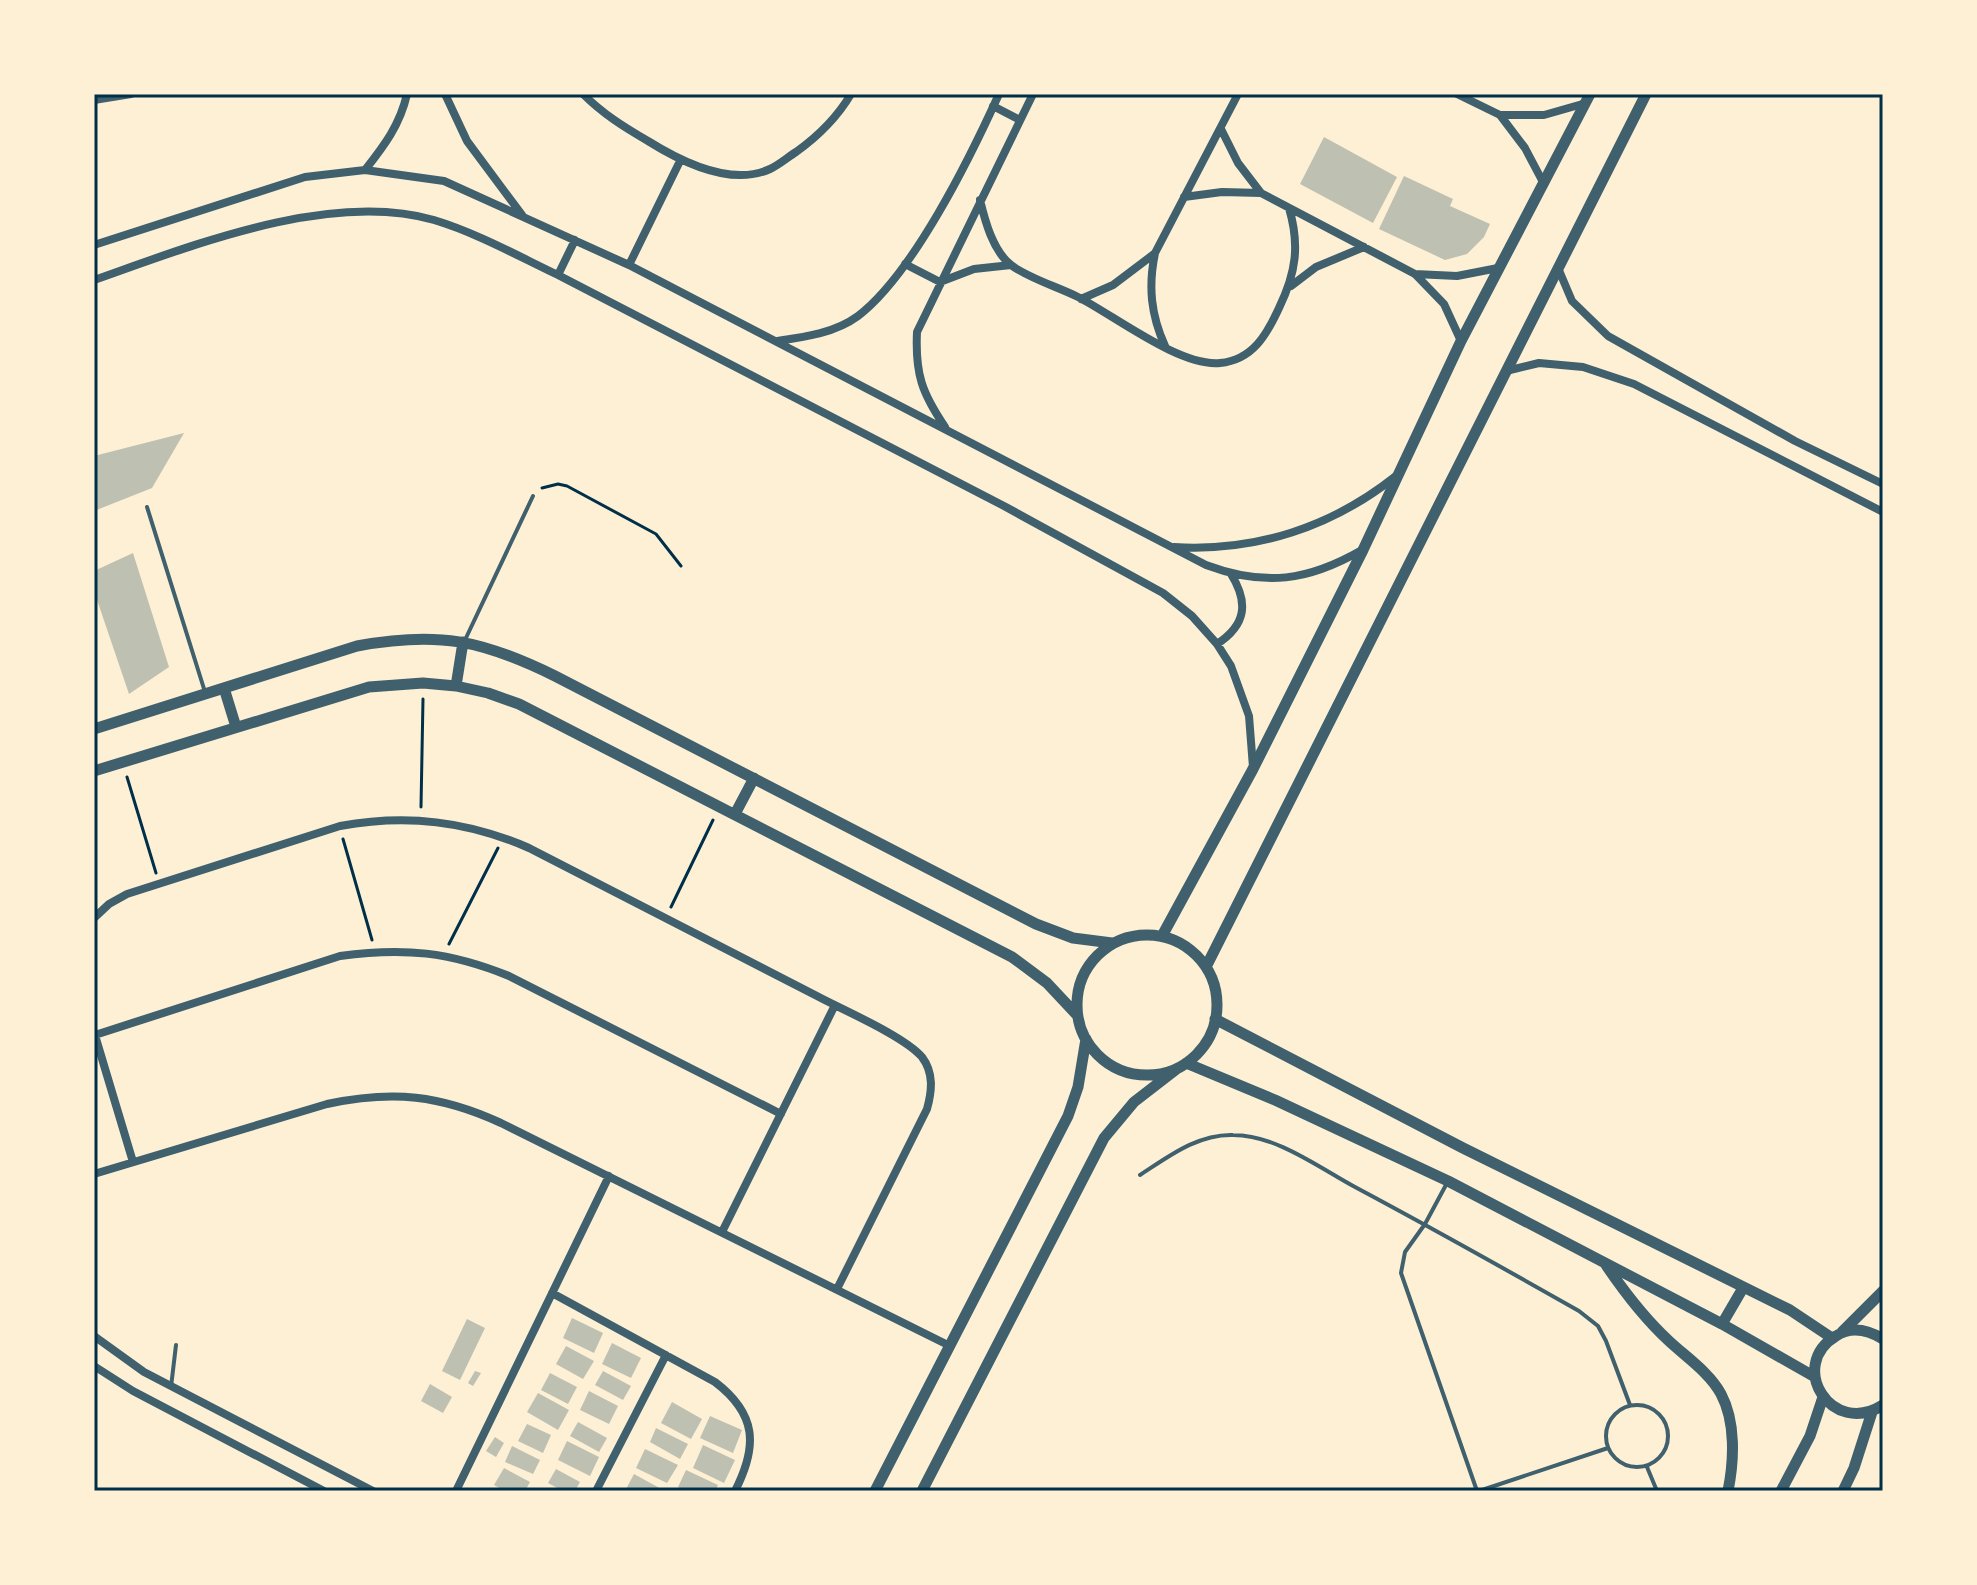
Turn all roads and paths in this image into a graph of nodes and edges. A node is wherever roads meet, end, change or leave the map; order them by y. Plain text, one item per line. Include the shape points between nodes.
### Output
1 (131, 94) edge
2 (407, 94) edge
3 (445, 94) edge
4 (583, 94) edge
5 (838, 94) edge
6 (999, 94) edge
7 (1033, 94) edge
8 (1238, 94) edge
9 (1457, 94) edge
10 (1646, 94) edge
11 (850, 96) edge
12 (1588, 99) edge
13 (94, 100) edge
14 (993, 106) junction
15 (1500, 115) junction
16 (1020, 120) junction
17 (1221, 129) junction
18 (680, 161) junction
19 (365, 170) junction
20 (1545, 185) junction
21 (1261, 193) junction
22 (1184, 197) junction
23 (980, 200) junction
24 (1289, 208) junction
25 (522, 216) junction
26 (575, 240) junction
27 (94, 243) edge
28 (1364, 247) junction
29 (1155, 253) junction
30 (905, 264) junction
31 (629, 265) junction
32 (1011, 265) junction
33 (1498, 268) junction
34 (1558, 268) junction
35 (1415, 274) junction
36 (558, 275) junction
37 (94, 280) edge
38 (940, 282) junction
39 (1289, 288) junction
40 (1081, 299) junction
41 (777, 341) junction
42 (1461, 341) junction
43 (1165, 347) junction
44 (1506, 371) junction
45 (948, 431) junction
46 (1399, 473) junction
47 (1883, 484) edge
48 (533, 496) joint
49 (147, 507) dead end
50 (1883, 512) edge
51 (1170, 546) junction
52 (1363, 550) junction
53 (681, 566) dead end
54 (1231, 574) junction
55 (463, 642) junction
56 (1217, 644) junction
57 (423, 683) junction
58 (456, 686) junction
59 (224, 688) junction
60 (205, 694) junction
61 (236, 727) junction
62 (94, 729) edge
63 (123, 762) junction
64 (1253, 769) junction
65 (94, 771) edge
66 (754, 778) junction
67 (720, 806) junction
68 (735, 814) junction
69 (421, 819) junction
70 (340, 826) junction
71 (503, 837) junction
72 (159, 884) junction
73 (666, 917) junction
74 (94, 918) edge
75 (1162, 936) junction
76 (1112, 943) junction
77 (375, 951) junction
78 (444, 955) junction
79 (1206, 967) junction
80 (835, 1005) junction
81 (1077, 1015) junction
82 (1215, 1019) junction
83 (95, 1033) edge
84 (1086, 1039) junction
85 (1182, 1065) junction
86 (781, 1114) junction
87 (133, 1162) junction
88 (94, 1174) edge
89 (1140, 1175) dead end
90 (609, 1176) junction
91 (1448, 1181) junction
92 (1425, 1224) junction
93 (722, 1232) junction
94 (1603, 1262) junction
95 (1743, 1288) junction
96 (837, 1289) junction
97 (1883, 1291) edge
98 (552, 1293) junction
99 (1722, 1324) junction
100 (1837, 1335) junction
101 (94, 1336) edge
102 (1883, 1339) edge
103 (176, 1345) dead end
104 (950, 1346) junction
105 (666, 1355) junction
106 (94, 1366) edge
107 (1815, 1377) junction
108 (171, 1387) junction
109 (1823, 1397) junction
110 (1630, 1405) junction
111 (1878, 1409) edge
112 (1608, 1448) junction
113 (1647, 1467) junction
114 (305, 1487) edge
115 (324, 1491) edge
116 (373, 1491) edge
117 (456, 1491) edge
118 (596, 1491) edge
119 (735, 1491) edge
120 (875, 1491) edge
121 (922, 1491) edge
122 (1478, 1491) edge
123 (1657, 1491) edge
124 (1728, 1491) edge
125 (1781, 1491) edge
126 (1843, 1491) edge

1 - 13 street
2 - 19 street via 390,138
3 - 25 street via 467,141
4 - 18 street via 601,113
5 - 11 street
6 - 14 street
7 - 16 street
8 - 17 street
9 - 15 street
10 - 34 street
11 - 18 street via 818,134 769,170 716,172
12 - 15 street via 1544,115
12 - 20 street
14 - 16 street
14 - 30 street
15 - 20 street
16 - 23 street
17 - 21 street
17 - 22 street
18 - 31 street
19 - 25 street via 444,181
19 - 27 street via 305,177
20 - 33 street
21 - 22 street
21 - 24 street
22 - 29 street
23 - 32 street via 991,235
23 - 38 street
24 - 28 street
24 - 39 street via 1297,248
25 - 26 street
26 - 31 street
26 - 36 street
28 - 35 street
28 - 39 street via 1316,267
29 - 40 street via 1113,285
29 - 43 street via 1152,311
30 - 38 street
30 - 41 street via 856,318 809,337
31 - 41 street
32 - 38 street via 974,269
32 - 40 street
33 - 35 street via 1457,276
33 - 42 street
34 - 44 street
34 - 47 street via 1572,301 1608,336
35 - 42 street via 1444,304
36 - 37 street via 433,220 351,213 250,228
36 - 56 street via 1163,593
38 - 45 street via 917,332 916,356 923,391
39 - 43 street via 1260,343 1236,359 1194,361
40 - 43 street
41 - 45 street
42 - 46 street
44 - 50 street via 1539,363 1583,367 1634,384
44 - 79 street
45 - 51 street
46 - 51 street via 1338,514 1292,533 1244,545
46 - 52 street
48 - 53 path via 544,486 567,486 656,534
48 - 55 lane
49 - 60 lane
51 - 54 street
52 - 54 street via 1300,577
52 - 64 street
54 - 56 street via 1241,592 1242,611 1235,629
55 - 58 street
55 - 59 street via 428,638 357,646
55 - 66 street via 511,655
56 - 64 street via 1249,716
57 - 58 street
57 - 61 street via 369,687
57 - 69 path
58 - 67 street via 519,704
59 - 60 street
59 - 61 street
60 - 62 street
61 - 63 street
63 - 65 street
63 - 72 path
64 - 75 street
66 - 68 street
66 - 76 street via 1045,928
67 - 68 street
67 - 73 path
68 - 81 street via 1012,957
69 - 70 street
69 - 71 street
70 - 72 street
70 - 77 path
71 - 73 street
71 - 78 path
72 - 74 street via 127,894
73 - 80 street
75 - 76 street via 1136,935
75 - 79 street via 1187,947
76 - 81 street via 1080,981
77 - 78 street
77 - 83 street via 340,956
78 - 86 street via 509,976
79 - 82 street via 1216,992
80 - 86 street
80 - 96 street via 912,1047 927,1068 932,1093
81 - 84 street
82 - 85 street via 1205,1044
82 - 95 street
83 - 87 street
84 - 85 street via 1110,1065 1126,1072 1161,1073
84 - 104 street via 1068,1116
85 - 91 street via 1275,1100
85 - 121 street via 1134,1102 1104,1138
86 - 93 street
87 - 88 street
87 - 90 street via 327,1104 398,1095 468,1108
89 - 92 lane via 1196,1142 1213,1136 1250,1136
90 - 93 street
90 - 98 street
91 - 92 lane
91 - 94 street
92 - 110 lane via 1598,1326
92 - 122 lane via 1405,1252 1401,1273
93 - 96 street
94 - 99 street
94 - 124 street via 1633,1305 1720,1393 1730,1421
95 - 99 street
95 - 100 street
96 - 104 street
97 - 100 street
98 - 105 street
98 - 117 street
99 - 107 street
100 - 102 street via 1864,1330
100 - 107 street via 1818,1355
101 - 108 street
103 - 108 lane
104 - 120 street
105 - 118 street
105 - 119 street via 715,1382 742,1409 751,1447
106 - 114 street
107 - 109 street
108 - 116 street
109 - 111 street via 1840,1411 1862,1414
109 - 125 street via 1810,1436
110 - 112 lane via 1612,1417 1605,1438
110 - 113 lane via 1652,1408 1667,1424 1668,1446
111 - 126 street
112 - 113 lane via 1623,1464
112 - 122 lane
113 - 123 lane
114 - 115 street

